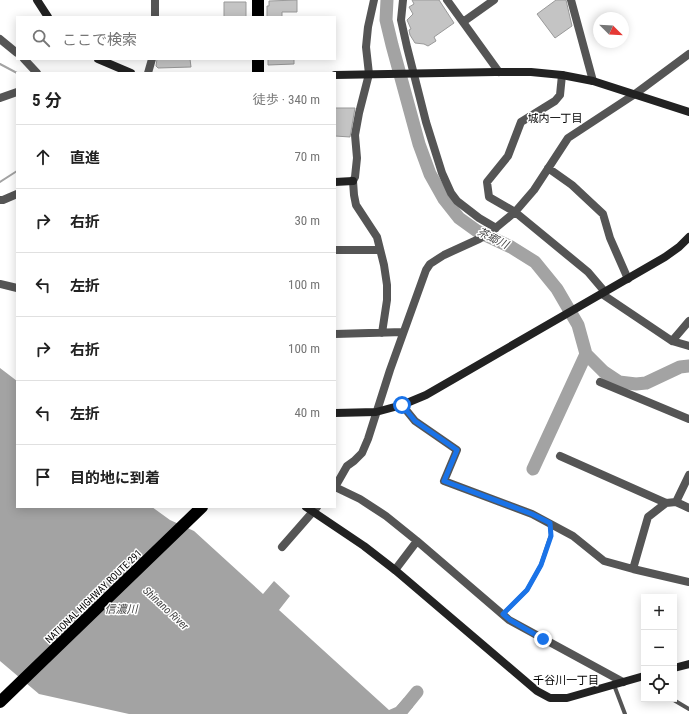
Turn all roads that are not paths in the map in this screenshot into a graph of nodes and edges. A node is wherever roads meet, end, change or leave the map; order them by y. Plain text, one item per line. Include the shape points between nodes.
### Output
1 (37, 0) edge
2 (154, 0) edge
3 (258, 0) edge
4 (374, 0) edge
5 (403, 0) edge
6 (447, 0) edge
7 (494, 0) edge
8 (571, 0) edge
9 (47, 16) edge
10 (155, 16) edge
11 (258, 16) edge
12 (463, 22) junction
13 (0, 39) edge
14 (16, 52) edge
15 (689, 54) edge
16 (25, 60) edge
17 (100, 60) edge
18 (152, 60) edge
19 (258, 60) edge
20 (36, 72) edge
21 (128, 72) edge
22 (148, 72) edge
23 (258, 72) edge
24 (499, 72) junction
25 (369, 74) junction
26 (336, 75) edge
27 (562, 75) junction
28 (593, 81) junction
29 (16, 92) edge
30 (635, 94) junction
31 (0, 98) edge
32 (689, 112) edge
33 (548, 168) junction
34 (353, 181) junction
35 (336, 182) edge
36 (16, 194) edge
37 (0, 200) edge
38 (515, 212) junction
39 (494, 229) junction
40 (689, 237) edge
41 (336, 250) edge
42 (380, 250) junction
43 (628, 279) junction
44 (0, 284) edge
45 (16, 288) edge
46 (604, 293) junction
47 (689, 321) edge
48 (402, 332) junction
49 (382, 333) junction
50 (336, 334) edge
51 (672, 340) junction
52 (689, 346) edge
53 (600, 382) dead end
54 (402, 405) junction
55 (376, 412) junction
56 (336, 413) edge
57 (689, 419) edge
58 (560, 456) dead end
59 (689, 475) edge
60 (336, 485) edge
61 (336, 488) edge
62 (676, 502) junction
63 (666, 503) junction
64 (201, 508) edge
65 (689, 508) edge
66 (315, 509) edge
67 (550, 523) junction
68 (417, 541) junction
69 (282, 547) dead end
70 (633, 569) junction
71 (395, 570) junction
72 (689, 582) edge
73 (503, 614) junction
74 (689, 664) edge
75 (677, 667) edge
76 (641, 677) edge
77 (623, 682) junction
78 (614, 685) junction
79 (0, 702) edge
80 (677, 702) edge
81 (689, 709) edge
82 (625, 714) edge

1 - 9 street
2 - 10 street
3 - 11 highway
4 - 25 street via 366,47
5 - 39 street via 401,20 407,48 442,173 457,201
6 - 12 street
7 - 12 street
8 - 28 street
12 - 24 street
13 - 14 street
15 - 30 street
16 - 20 street
17 - 21 street
18 - 22 street
19 - 23 highway
24 - 25 street
24 - 27 street
25 - 26 street
25 - 34 street via 355,135 357,158
27 - 28 street
27 - 38 street via 560,94 555,101 521,122 508,156 487,182 489,197
28 - 30 street
29 - 31 street
30 - 32 street
30 - 33 street via 568,138
33 - 38 street
33 - 43 street via 572,185 603,214 610,238
34 - 35 street
34 - 42 street via 356,205 377,237
36 - 37 street
38 - 39 street
38 - 46 street via 588,272
39 - 48 street via 430,264
40 - 43 street via 670,254
41 - 42 street
42 - 49 street via 387,292
43 - 46 street
44 - 45 street
46 - 51 street
46 - 54 street via 426,395
47 - 51 street
48 - 49 street
48 - 55 street
49 - 50 street
51 - 52 street
53 - 57 street
54 - 55 street
54 - 67 street via 415,421 457,450 444,481
55 - 56 street
55 - 60 street via 362,453 347,466
58 - 63 street
59 - 62 street
61 - 68 street via 386,516
62 - 63 street
62 - 65 street
63 - 70 street via 648,517
64 - 79 highway, NATIONAL HIGHWAY ROUTE 291
66 - 69 street
66 - 71 street
67 - 70 street via 573,536 604,561
67 - 73 lane via 551,536 541,565 527,590
68 - 71 street
68 - 73 street
70 - 72 street
71 - 78 street via 537,691 550,698 567,698
73 - 77 street
74 - 75 street
76 - 77 street
77 - 78 street
78 - 82 lane
80 - 81 lane

